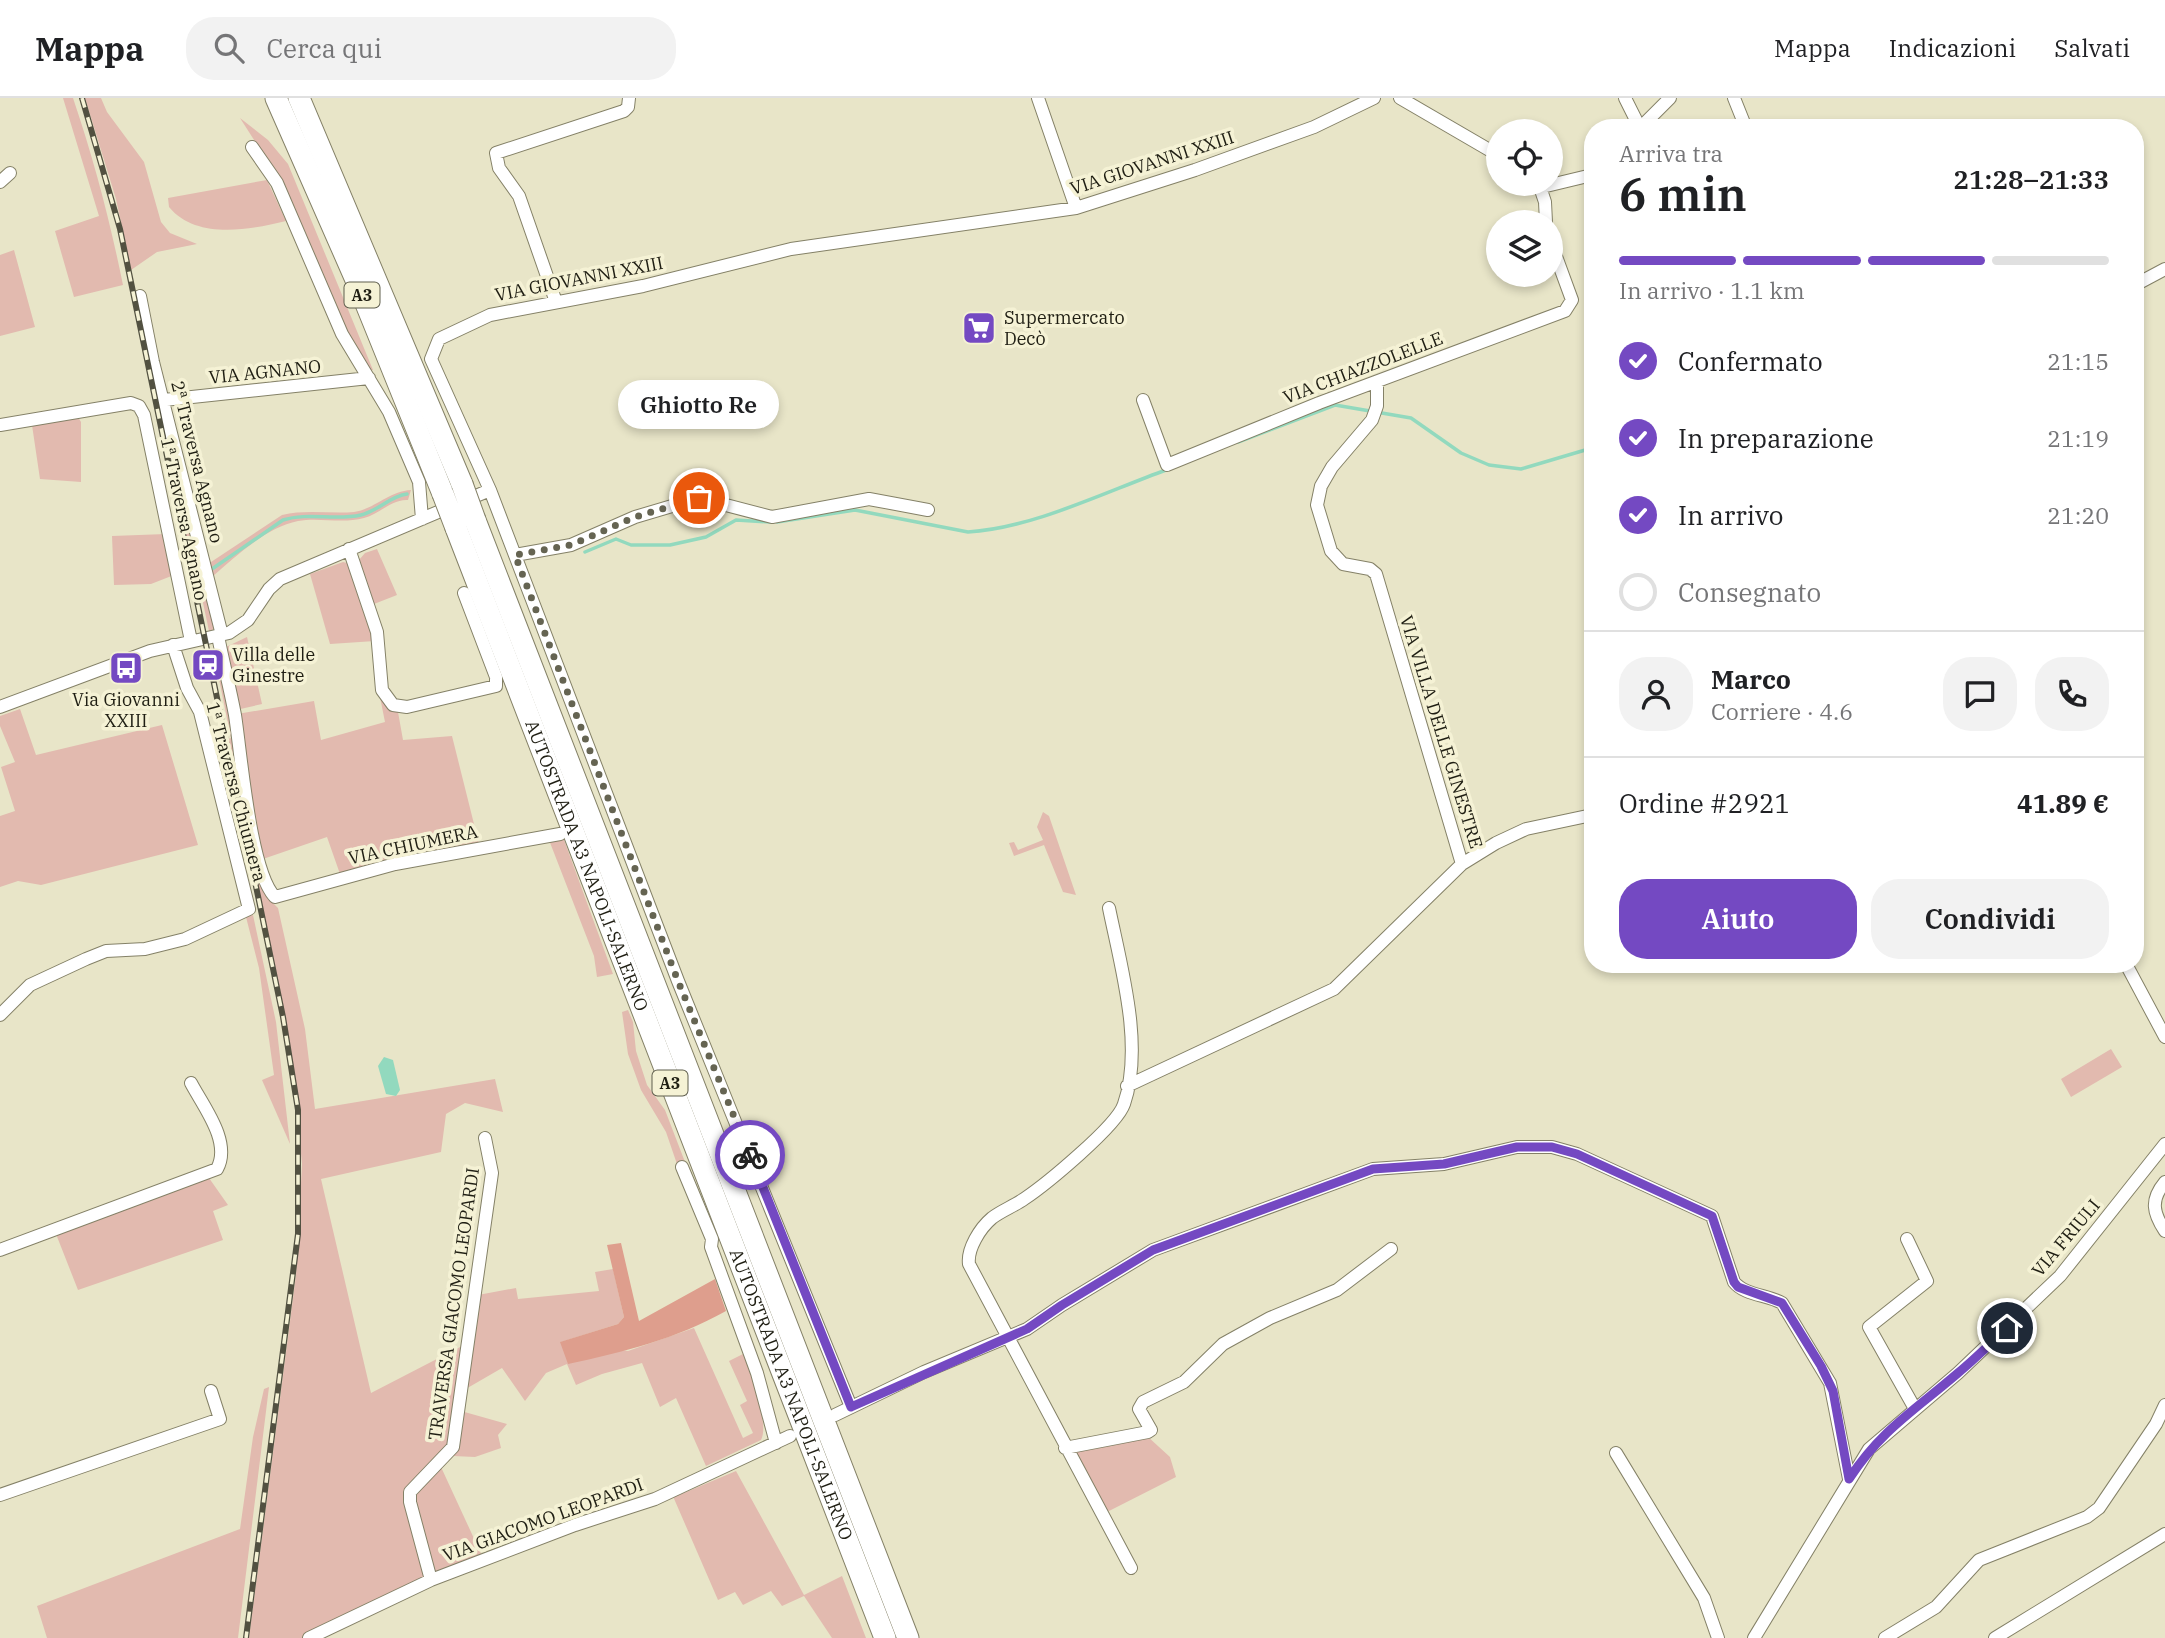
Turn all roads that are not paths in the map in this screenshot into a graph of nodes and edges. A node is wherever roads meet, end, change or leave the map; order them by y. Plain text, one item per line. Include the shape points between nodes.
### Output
1 (276, 98) edge
2 (299, 98) edge
3 (629, 98) edge
4 (1038, 98) edge
5 (1374, 98) edge
6 (1400, 98) edge
7 (1625, 98) edge
8 (1670, 98) edge
9 (1734, 98) edge
10 (1636, 119) edge
11 (1649, 119) edge
12 (1742, 119) edge
13 (252, 147) dead end
14 (1486, 148) edge
15 (1584, 177) edge
16 (1563, 181) edge
17 (1076, 208) junction
18 (2165, 269) edge
19 (1563, 275) edge
20 (2144, 280) edge
21 (140, 296) dead end
22 (556, 302) junction
23 (369, 378) junction
24 (1377, 382) junction
25 (164, 400) junction
26 (1143, 400) dead end
27 (0, 425) edge
28 (453, 489) junction
29 (490, 490) junction
30 (928, 510) dead end
31 (422, 519) junction
32 (466, 524) junction
33 (349, 549) junction
34 (515, 555) junction
35 (464, 593) dead end
36 (220, 636) junction
37 (191, 641) junction
38 (173, 645) junction
39 (0, 707) edge
40 (1584, 818) edge
41 (559, 834) dead end
42 (1462, 864) junction
43 (275, 897) joint
44 (1109, 908) dead end
45 (2131, 973) edge
46 (0, 1015) edge
47 (2165, 1037) edge
48 (191, 1083) dead end
49 (1127, 1086) junction
50 (485, 1138) dead end
51 (2165, 1144) edge
52 (682, 1167) dead end
53 (2165, 1182) edge
54 (2165, 1231) edge
55 (1907, 1239) dead end
56 (1391, 1249) dead end
57 (0, 1250) edge
58 (1007, 1339) junction
59 (211, 1391) dead end
60 (2165, 1405) edge
61 (851, 1407) junction
62 (1914, 1407) junction
63 (835, 1415) dead end
64 (790, 1436) dead end
65 (776, 1443) junction
66 (1065, 1448) junction
67 (1616, 1453) dead end
68 (1849, 1479) junction
69 (0, 1495) edge
70 (2165, 1534) edge
71 (1131, 1568) dead end
72 (431, 1580) junction
73 (309, 1638) edge
74 (886, 1638) edge
75 (908, 1638) edge
76 (1718, 1638) edge
77 (1754, 1638) edge
78 (1885, 1638) edge
79 (1995, 1638) edge

1 - 28 highway, AUTOSTRADA A3 NAPOLI-SALERNO / A3
2 - 28 highway, AUTOSTRADA A3 NAPOLI-SALERNO / A3
3 - 22 street via 624,111 496,153 499,168 519,196
4 - 17 street
5 - 17 street, VIA GIOVANNI XXIII via 1314,127
6 - 14 street
7 - 10 street
8 - 11 street
9 - 12 street
13 - 23 street via 276,183 342,334
15 - 16 street
17 - 22 street, VIA GIOVANNI XXIII via 791,249 643,286
18 - 20 street
19 - 24 street, VIA CHIAZZOLELLE via 1571,296 1568,309
21 - 25 street, 2ª Traversa Agnano
22 - 29 street, VIA GIOVANNI XXIII via 490,315 439,339 432,348 431,359
23 - 25 street, VIA AGNANO
23 - 31 street via 419,482
24 - 26 street, VIA CHIAZZOLELLE via 1167,465
24 - 42 street, VIA VILLA DELLE GINESTRE via 1376,410 1332,467 1317,505 1331,551 1343,564 1370,569 1376,575
25 - 36 street, 2ª Traversa Agnano
27 - 37 street, 1ª Traversa Agnano via 131,402 139,406
28 - 32 highway, AUTOSTRADA A3 NAPOLI-SALERNO / A3, bridge
29 - 31 street
29 - 34 street
30 - 34 street via 869,499 772,517 699,498 635,517 571,545
31 - 33 street
32 - 74 highway, AUTOSTRADA A3 NAPOLI-SALERNO / A3 via 798,1418
32 - 75 highway, AUTOSTRADA A3 NAPOLI-SALERNO / A3
33 - 35 street via 377,632 382,690 393,705 407,707 496,686
33 - 36 street via 280,579 240,628
34 - 61 street via 708,1055
36 - 37 street
36 - 43 street, 2ª Traversa Agnano via 251,829 265,880
37 - 38 street
38 - 39 street
38 - 46 street, 1ª Traversa Chiumera via 200,712 249,909 185,939 145,949 106,951 86,959 30,985
40 - 42 street via 1527,829
41 - 43 street, VIA CHIUMERA via 395,864
42 - 49 street, VIA VILLA DELLE GINESTRE via 1334,989
44 - 49 street via 1133,1039
45 - 47 street
48 - 57 street via 219,1139 221,1161 216,1169
49 - 58 street via 1122,1110 1114,1120 1037,1190 990,1219 970,1250 969,1264
50 - 72 street, TRAVERSA GIACOMO LEOPARDI via 492,1172 453,1447 410,1492
51 - 62 street, VIA FRIULI via 2060,1276 1958,1373
52 - 65 street via 712,1239
53 - 54 street via 2154,1199 2155,1216
55 - 62 street via 1927,1281 1869,1327
56 - 66 street via 1337,1290 1223,1344 1184,1382 1143,1402 1139,1409 1148,1432
58 - 61 street
58 - 66 street
58 - 68 street via 1153,1250 1320,1186 1373,1169 1444,1164 1517,1147 1552,1147 1712,1216 1734,1282 1782,1303 1830,1383
59 - 69 street via 220,1419
60 - 78 street via 2099,1508 1979,1560 1936,1607
61 - 63 street
62 - 68 street, VIA FRIULI via 1869,1448
64 - 65 street, VIA GIACOMO LEOPARDI
65 - 72 street, VIA GIACOMO LEOPARDI via 655,1499
66 - 71 street
67 - 76 street via 1697,1586
68 - 77 street, VIA FRIULI
70 - 79 street
72 - 73 street, VIA GIACOMO LEOPARDI

